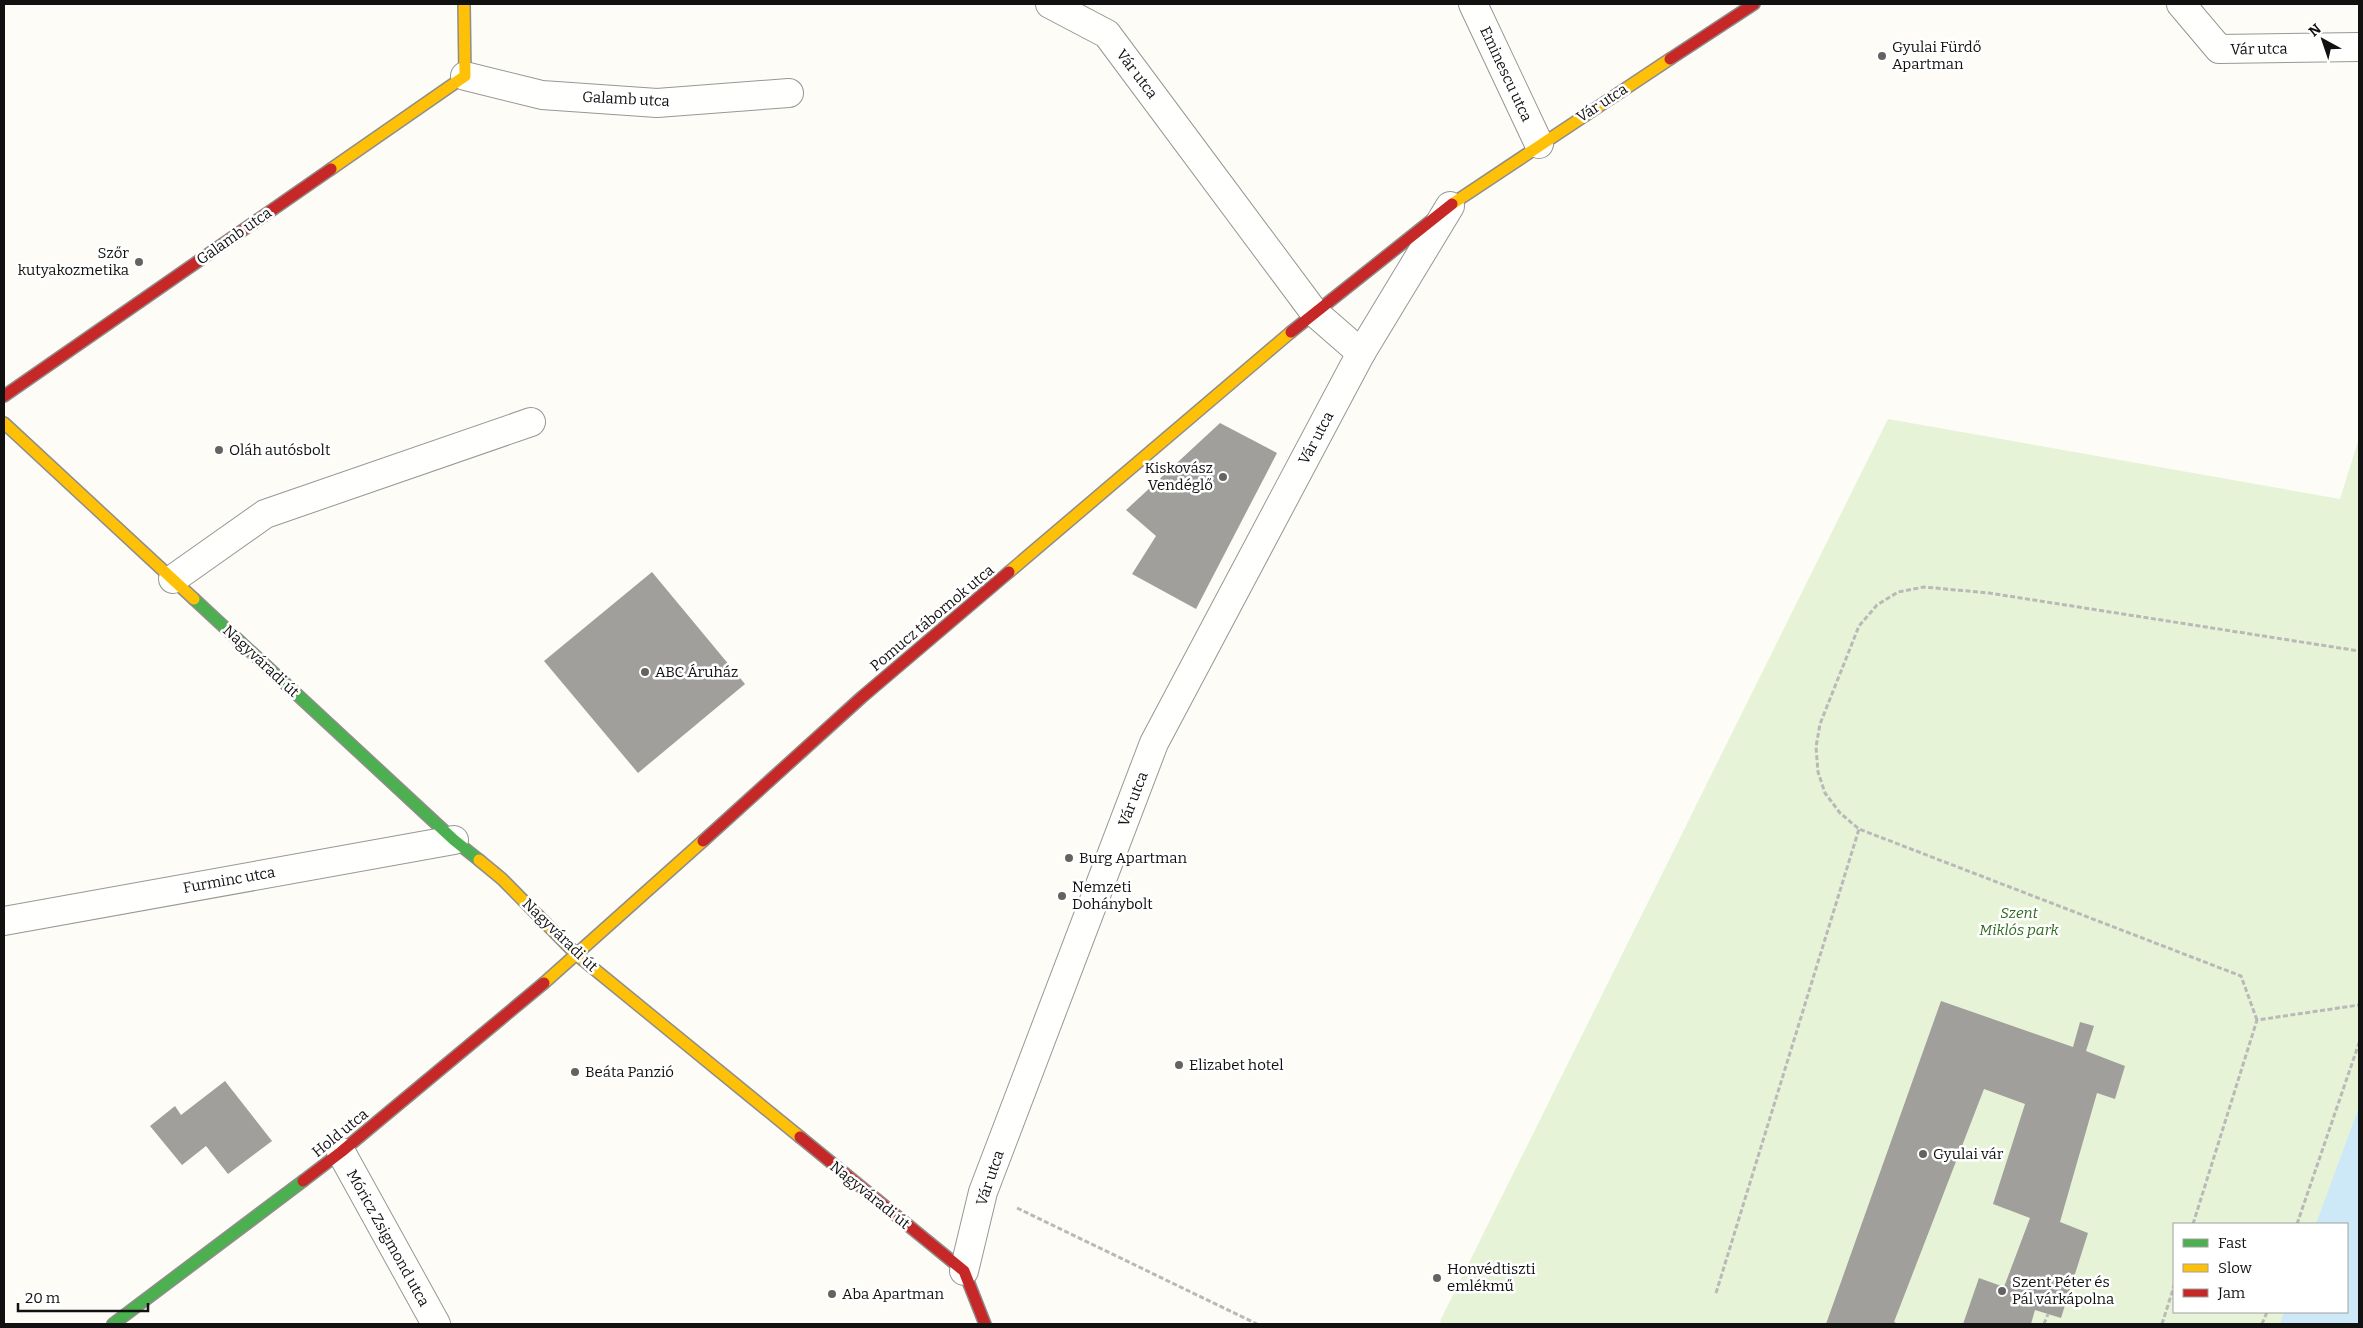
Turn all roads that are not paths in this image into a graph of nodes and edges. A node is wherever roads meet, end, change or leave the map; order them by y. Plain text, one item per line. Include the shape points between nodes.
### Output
1 (464, 4) edge
2 (1050, 4) edge
3 (1473, 4) edge
4 (1754, 4) edge
5 (2180, 4) edge
6 (2359, 47) edge
7 (465, 76) junction
8 (789, 93) dead end
9 (1540, 144) junction
10 (1450, 205) junction
11 (1314, 312) junction
12 (1361, 353) junction
13 (4, 396) edge
14 (531, 422) dead end
15 (4, 423) edge
16 (172, 579) junction
17 (454, 840) junction
18 (4, 921) edge
19 (577, 955) junction
20 (341, 1152) junction
21 (964, 1271) junction
22 (113, 1324) edge
23 (436, 1324) edge
24 (985, 1324) edge

1 - 7 street
2 - 11 street, Vár utca via 1108,34
3 - 9 street, Eminescu utca
4 - 9 street, Vár utca
5 - 6 street, Vár utca via 2219,49
7 - 8 street, Galamb utca via 542,95 657,103
7 - 13 street, Galamb utca
9 - 10 street, Vár utca
10 - 11 street, Vár utca
10 - 12 street, Vár utca
11 - 12 street, Vár utca
11 - 19 street, Pomucz tábornok utca via 862,698
12 - 21 street, Vár utca via 1154,743 983,1192
14 - 16 street via 265,514
15 - 16 street, Nagyváradi út
16 - 17 street, Nagyváradi út
17 - 18 street, Furminc utca
17 - 19 street, Nagyváradi út via 502,879
19 - 20 street, Hold utca
19 - 21 street, Nagyváradi út
20 - 22 street, Hold utca
20 - 23 street, Móricz Zsigmond utca
21 - 24 street

